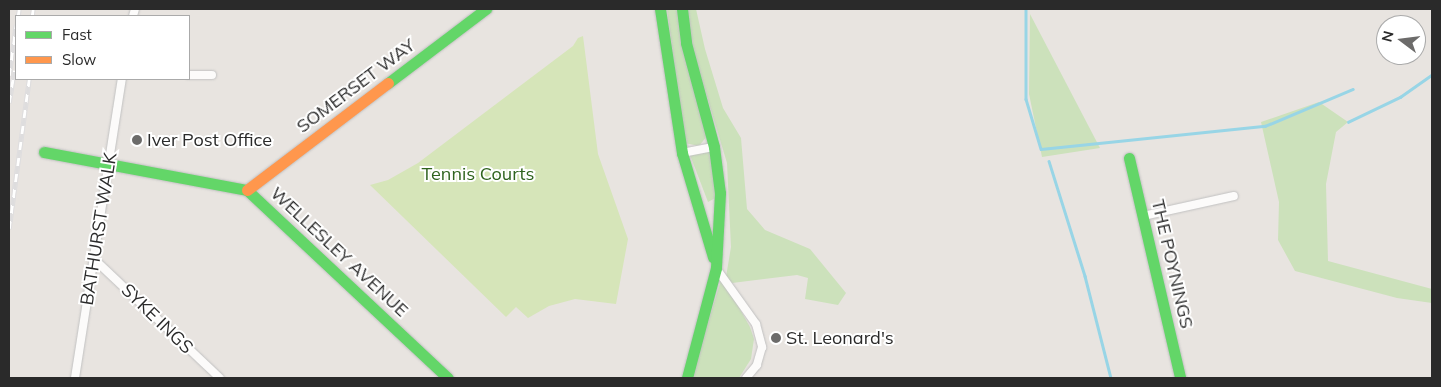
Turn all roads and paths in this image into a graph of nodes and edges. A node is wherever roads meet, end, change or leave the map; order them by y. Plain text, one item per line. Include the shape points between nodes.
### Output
1 (486, 9) edge
2 (660, 9) edge
3 (682, 9) edge
4 (190, 75) edge
5 (212, 75) dead end
6 (122, 80) edge
7 (714, 147) junction
8 (44, 152) dead end
9 (682, 153) junction
10 (1129, 158) dead end
11 (109, 166) junction
12 (247, 190) junction
13 (1234, 196) dead end
14 (1143, 216) junction
15 (94, 259) junction
16 (716, 267) junction
17 (75, 378) edge
18 (220, 378) edge
19 (448, 378) edge
20 (687, 378) edge
21 (746, 378) edge
22 (1180, 378) edge

1 - 12 street, SOMERSET WAY
2 - 9 street
3 - 7 street via 686,43
4 - 5 street
6 - 11 street, BATHURST WALK
7 - 9 street
7 - 16 street via 720,193
8 - 11 street, WELLESLEY AVENUE
9 - 16 street
10 - 14 street, THE POYNINGS
11 - 12 street, WELLESLEY AVENUE
11 - 15 street, BATHURST WALK
12 - 19 street, WELLESLEY AVENUE
13 - 14 street
14 - 22 street, THE POYNINGS
15 - 17 street, BATHURST WALK
15 - 18 street, SYKE INGS
16 - 20 street
16 - 21 street via 756,324 762,347 757,365

